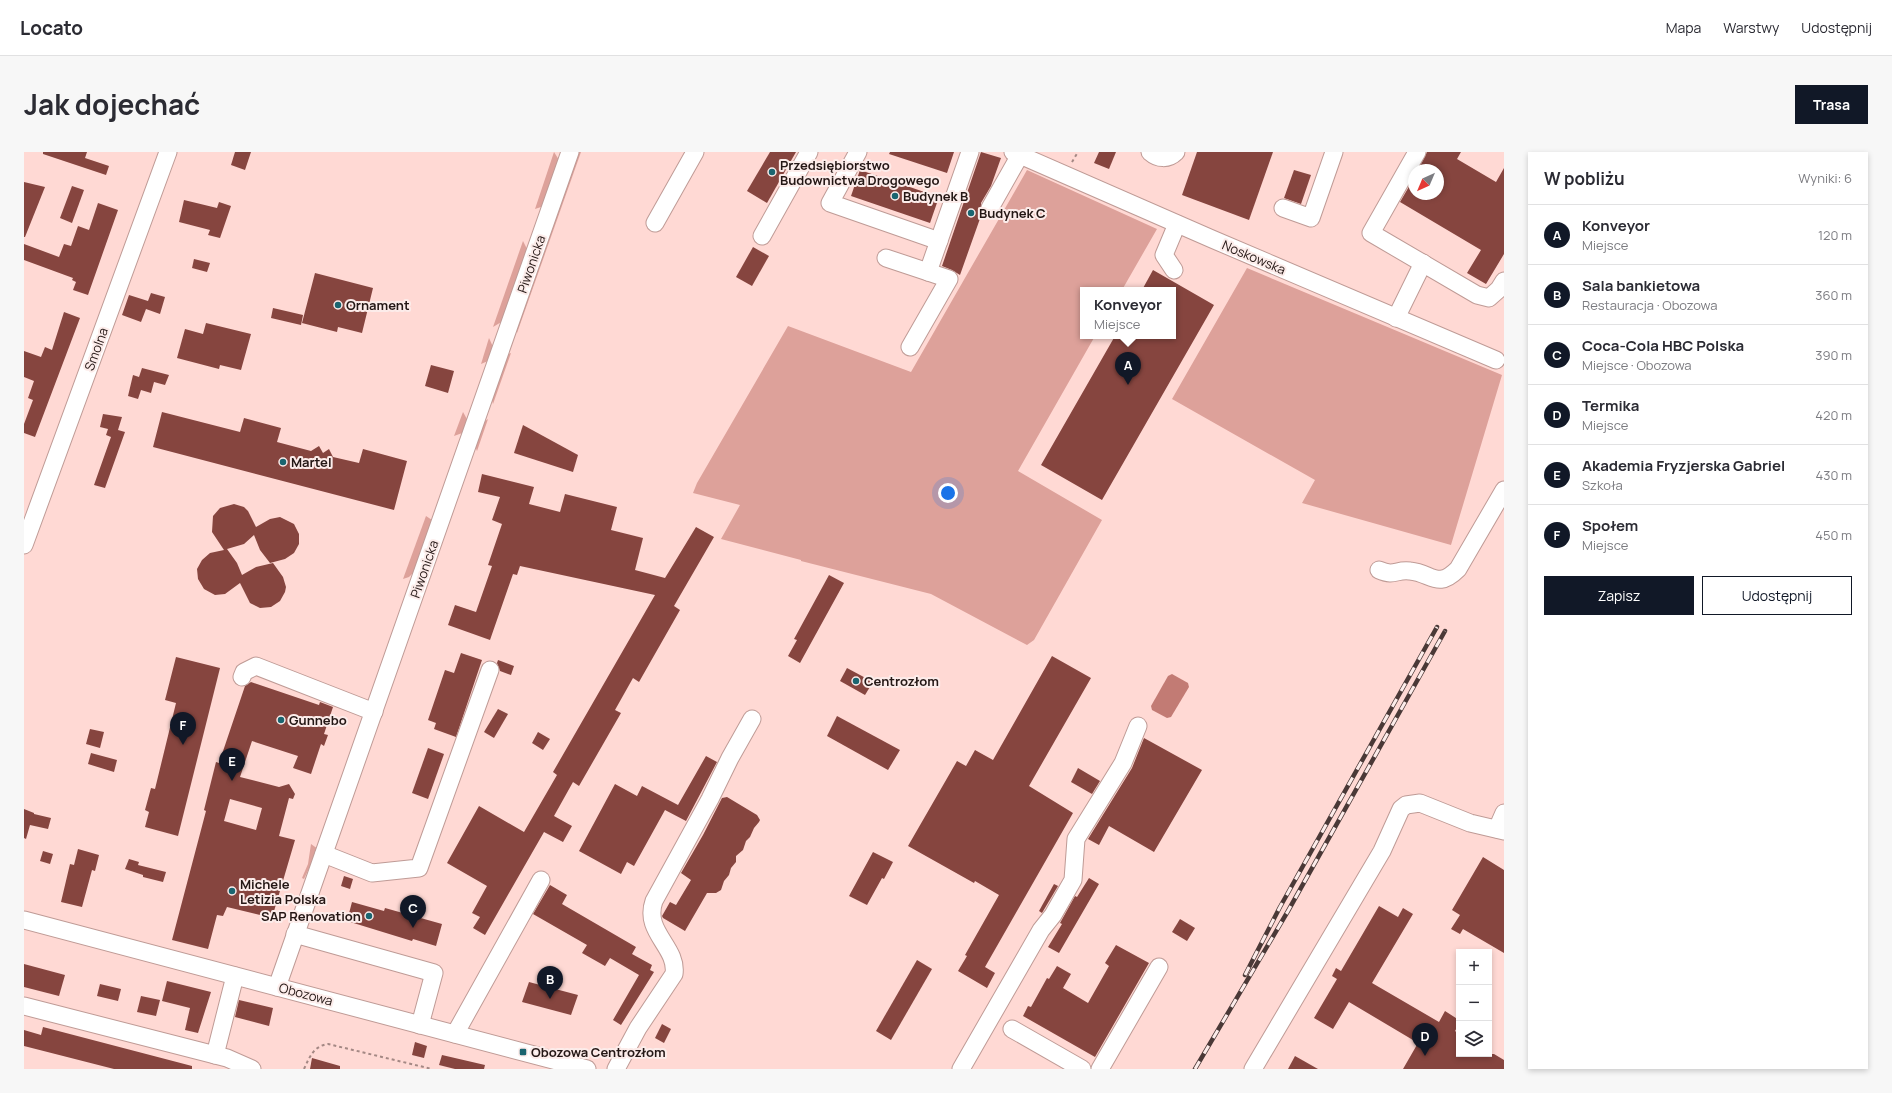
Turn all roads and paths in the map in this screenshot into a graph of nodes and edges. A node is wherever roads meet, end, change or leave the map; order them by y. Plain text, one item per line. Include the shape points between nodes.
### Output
1 (168, 152) edge
2 (570, 152) edge
3 (695, 152) edge
4 (809, 152) edge
5 (858, 152) edge
6 (970, 152) edge
7 (1150, 152) edge
8 (1176, 152) edge
9 (1334, 152) edge
10 (1417, 152) edge
11 (1016, 154) edge
12 (990, 208) dead end
13 (1283, 208) dead end
14 (655, 223) dead end
15 (1177, 224) junction
16 (762, 236) dead end
17 (939, 241) junction
18 (886, 258) dead end
19 (1423, 264) junction
20 (1174, 270) dead end
21 (928, 272) junction
22 (1504, 281) edge
23 (1396, 318) junction
24 (910, 347) dead end
25 (1496, 360) dead end
26 (1504, 490) edge
27 (24, 545) edge
28 (1380, 570) dead end
29 (490, 670) dead end
30 (242, 677) dead end
31 (374, 712) junction
32 (752, 719) dead end
33 (1138, 726) dead end
34 (1504, 813) edge
35 (1500, 830) edge
36 (324, 854) junction
37 (541, 880) dead end
38 (24, 920) edge
39 (296, 934) junction
40 (1160, 966) dead end
41 (235, 976) junction
42 (277, 987) junction
43 (24, 1006) edge
44 (420, 1025) junction
45 (1012, 1028) dead end
46 (455, 1034) junction
47 (215, 1055) junction
48 (252, 1069) edge
49 (304, 1069) edge
50 (432, 1069) edge
51 (587, 1069) edge
52 (616, 1069) edge
53 (961, 1069) edge
54 (1082, 1069) edge
55 (1100, 1069) edge
56 (1253, 1069) edge

1 - 27 street, Smolna
2 - 31 street, Piwonicka
3 - 14 street
4 - 16 street
5 - 17 street via 830,203
6 - 17 street
7 - 8 street via 1165,158
9 - 13 street via 1311,218
10 - 19 street via 1372,233
11 - 12 street
11 - 15 street, Noskowska
15 - 20 street via 1164,255
15 - 23 street, Noskowska
17 - 21 street
18 - 21 street
19 - 22 street via 1477,295 1489,298 1500,289
19 - 23 street
21 - 24 street via 949,279
23 - 25 street, Noskowska
26 - 28 street via 1458,569 1449,577 1441,580 1410,571 1389,574
29 - 36 street via 419,868 372,873
30 - 31 street via 244,672 256,666
31 - 36 street, Piwonicka
32 - 52 street via 652,907 652,920 674,964 674,974 638,1028
33 - 53 street via 1123,763 1076,839 1073,880 1054,915 1029,950
34 - 35 street
35 - 56 street via 1470,823 1420,803 1406,805 1401,809 1382,851
36 - 39 street, Piwonicka
37 - 46 street
38 - 41 street, Obozowa
39 - 42 street, Piwonicka
39 - 44 street via 434,973
40 - 55 street
41 - 42 street, Obozowa
41 - 47 street
42 - 44 street, Obozowa
43 - 47 street
44 - 46 street, Obozowa
45 - 54 street
46 - 51 street, Obozowa
47 - 48 street
49 - 50 path via 313,1052 328,1044

